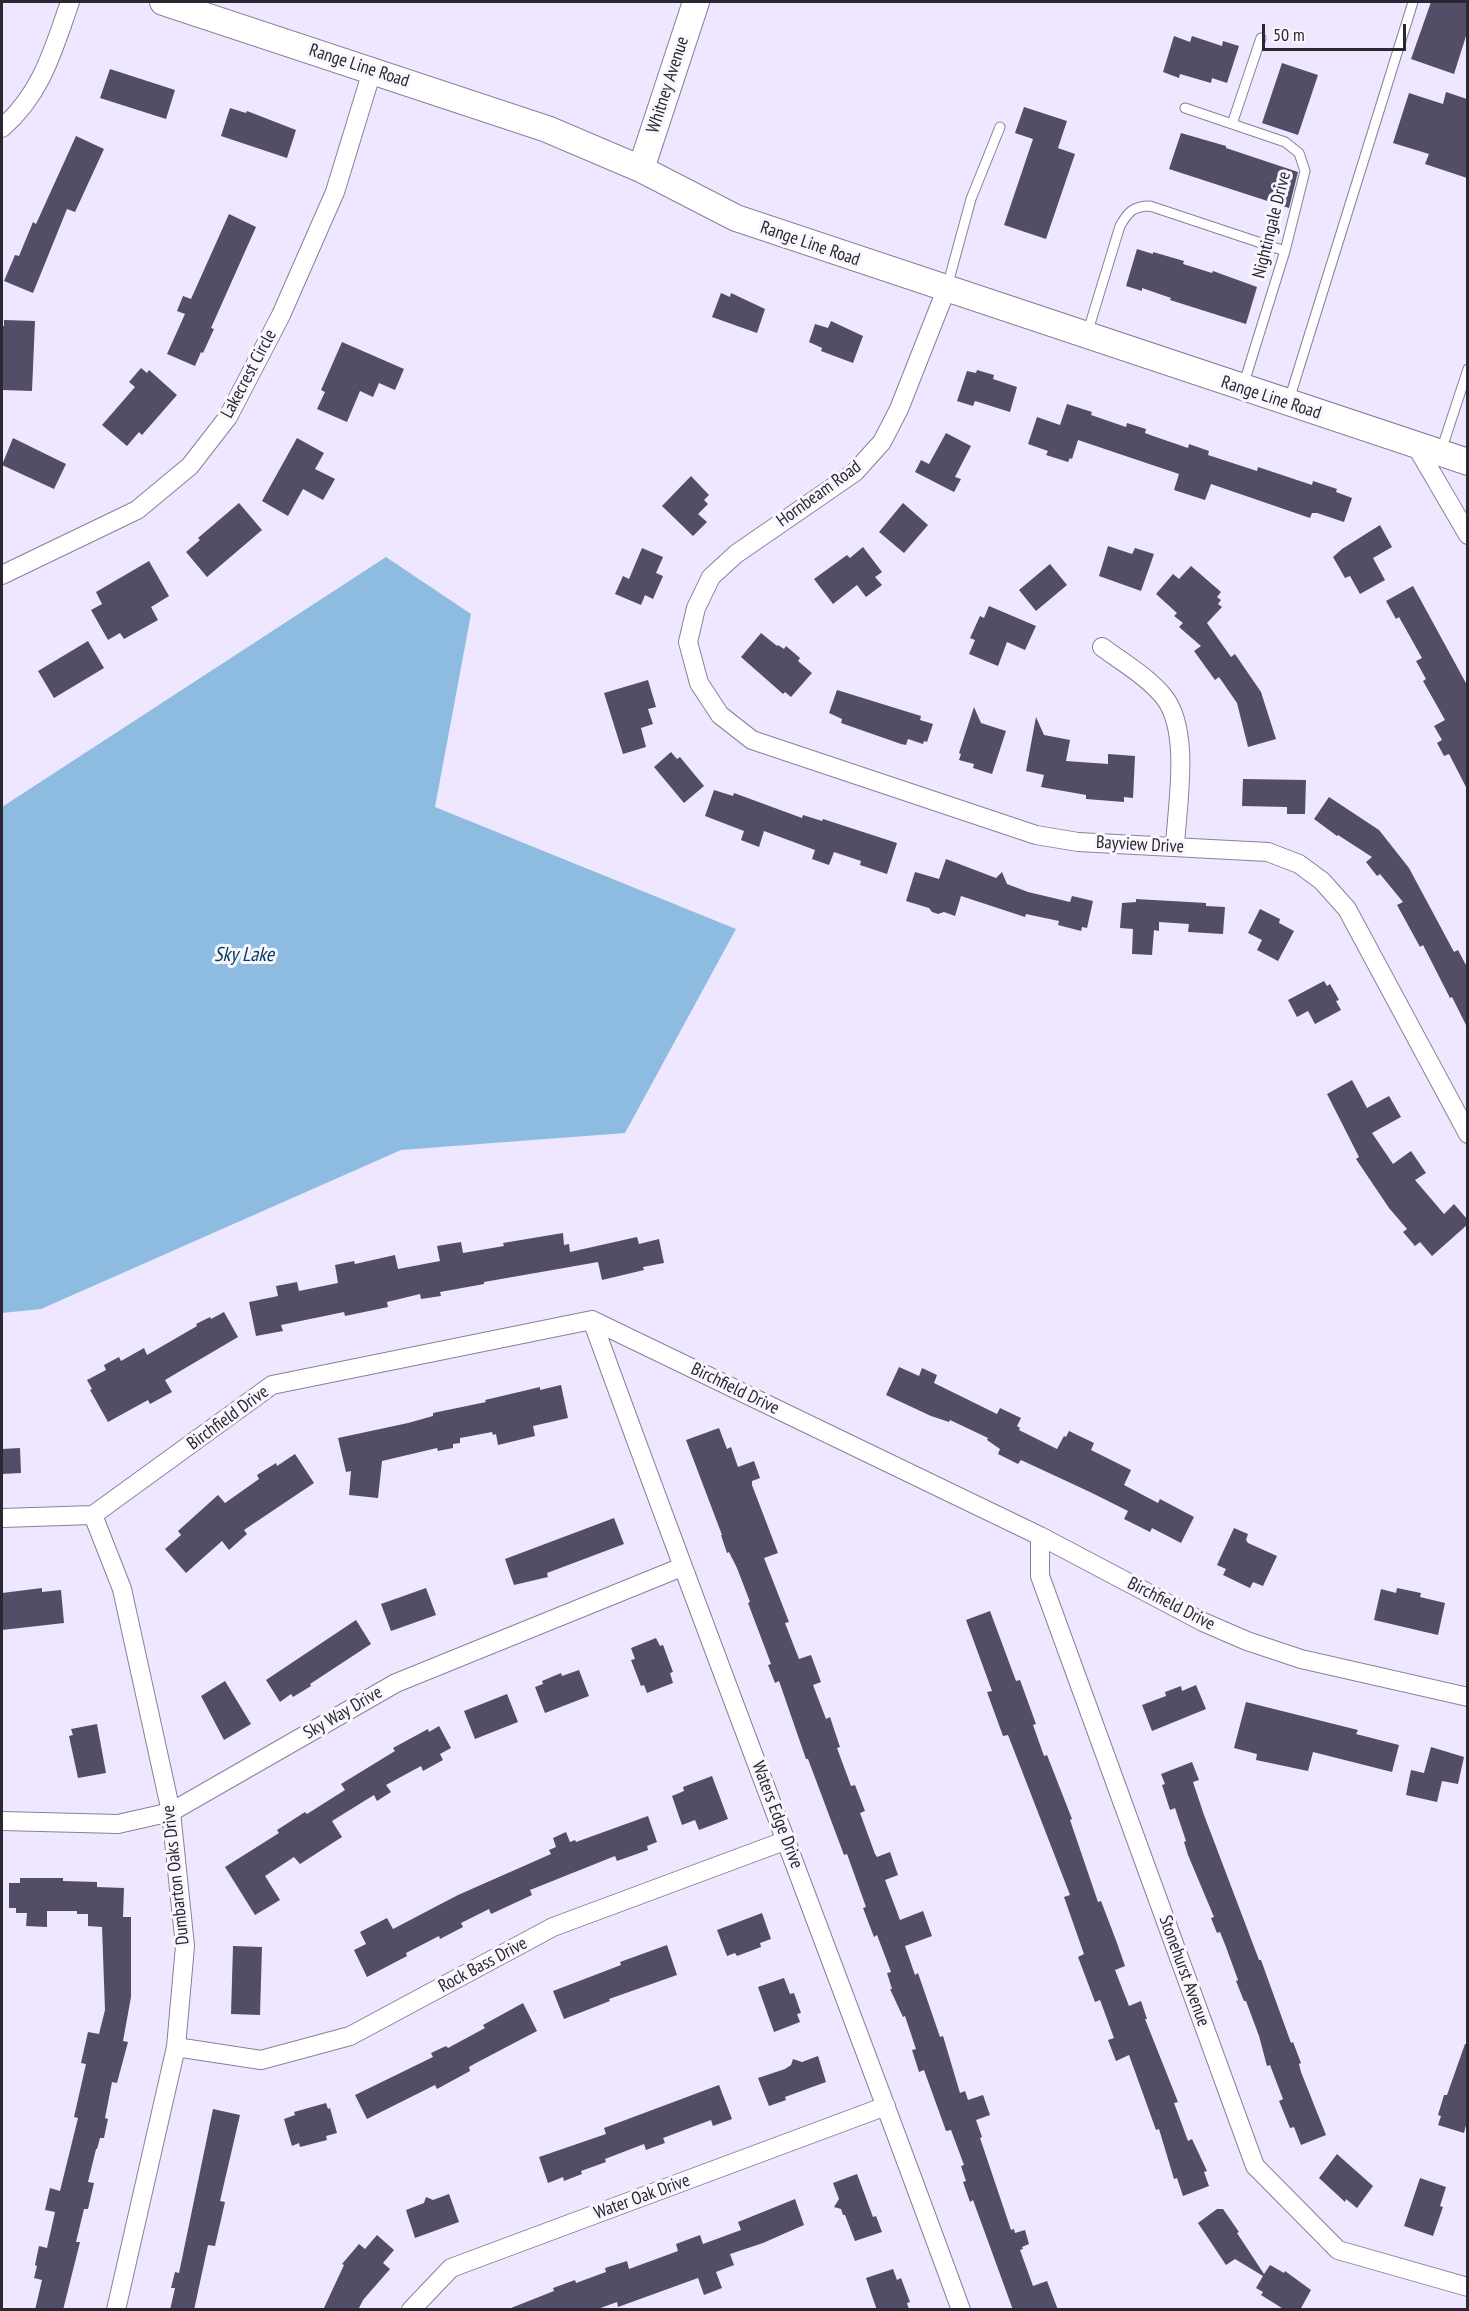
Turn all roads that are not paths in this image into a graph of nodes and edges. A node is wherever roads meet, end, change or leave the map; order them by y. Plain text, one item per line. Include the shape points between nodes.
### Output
1 (70, 2) edge
2 (163, 2) edge
3 (696, 2) edge
4 (1413, 2) edge
5 (1261, 38) dead end
6 (372, 71) junction
7 (1185, 108) dead end
8 (1232, 124) junction
9 (1000, 127) dead end
10 (2, 128) edge
11 (641, 169) junction
12 (1284, 251) junction
13 (946, 290) junction
14 (1086, 336) junction
15 (1467, 369) edge
16 (1242, 388) junction
17 (1288, 404) junction
18 (1428, 449) junction
19 (1467, 462) edge
20 (1467, 535) edge
21 (2, 575) edge
22 (1102, 647) dead end
23 (699, 683) joint
24 (1174, 846) junction
25 (1467, 1134) edge
26 (592, 1320) junction
27 (93, 1515) junction
28 (2, 1518) edge
29 (1040, 1536) junction
30 (682, 1567) junction
31 (1467, 1697) edge
32 (171, 1812) junction
33 (2, 1821) edge
34 (787, 1840) junction
35 (176, 2048) junction
36 (886, 2106) junction
37 (1467, 2286) edge
38 (116, 2310) edge
39 (411, 2310) edge
40 (961, 2310) edge

1 - 10 street via 45,73 19,113
2 - 6 main road, Range Line Road
3 - 11 main road, Whitney Avenue
4 - 17 lane
5 - 8 lane
6 - 11 main road, Range Line Road via 548,129
6 - 21 street, Lakecrest Circle via 335,192 280,315 228,417 190,466 137,510
7 - 8 lane, Nightingale Drive
8 - 12 lane, Nightingale Drive via 1285,142 1299,153 1305,171
9 - 13 lane via 971,199
11 - 13 main road, Range Line Road via 736,218
12 - 14 lane via 1150,206 1137,206 1120,226
12 - 16 lane, Nightingale Drive
13 - 14 main road, Range Line Road
13 - 23 street, Hornbeam Road via 899,410 882,442 855,471 736,554 711,577 696,608 688,642
14 - 16 main road, Range Line Road
15 - 18 lane
16 - 17 main road, Range Line Road
17 - 18 main road, Range Line Road
18 - 19 main road, Range Line Road
18 - 20 street
22 - 24 street via 1164,697 1177,723 1181,744
23 - 24 street, Bayview Drive via 720,715 752,740 1036,835 1078,842
24 - 25 street, Bayview Drive via 1268,852 1299,864 1322,881 1347,909
26 - 27 street, Birchfield Drive via 272,1385
26 - 29 street, Birchfield Drive
26 - 30 street, Waters Edge Drive
27 - 28 street
27 - 32 street, Dumbarton Oaks Drive via 122,1589
29 - 31 street, Birchfield Drive via 1247,1641 1301,1659
29 - 37 street, Stonehurst Avenue via 1040,1576 1255,2166 1338,2250
30 - 32 street, Sky Way Drive via 396,1683
30 - 34 street, Waters Edge Drive
32 - 33 street, Sky Way Drive via 118,1824
32 - 35 street, Dumbarton Oaks Drive via 185,1946
34 - 35 street, Rock Bass Drive via 554,1927 350,2036 261,2060
34 - 36 street, Waters Edge Drive
35 - 38 street, Dumbarton Oaks Drive
36 - 39 street, Water Oak Drive via 451,2268
36 - 40 street, Waters Edge Drive

